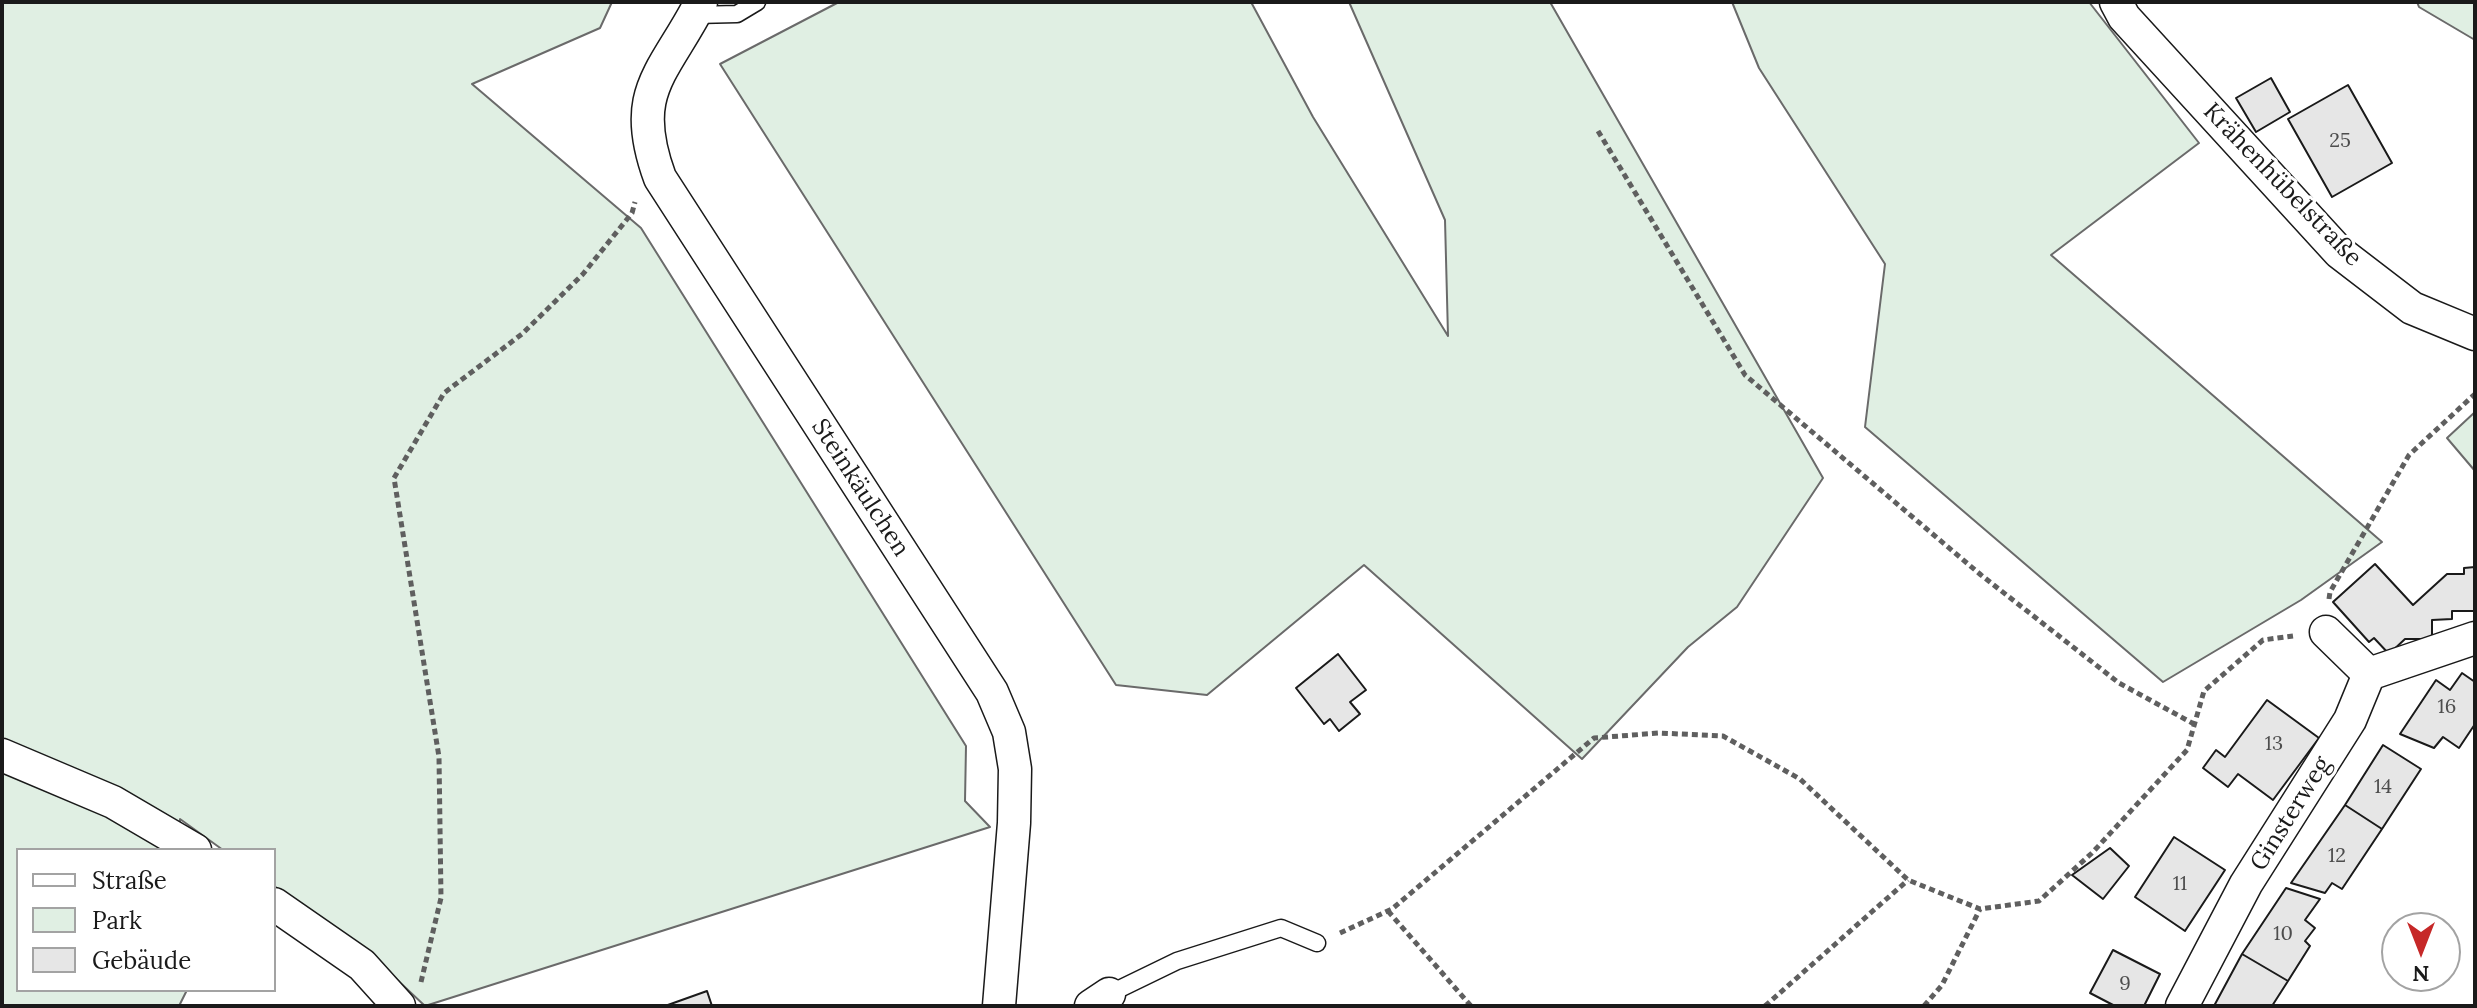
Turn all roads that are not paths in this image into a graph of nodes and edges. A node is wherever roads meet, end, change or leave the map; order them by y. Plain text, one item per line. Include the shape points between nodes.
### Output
1 (757, 2) edge
2 (2116, 2) edge
3 (698, 9) edge
4 (2475, 334) edge
5 (2326, 632) road end
6 (2475, 638) edge
7 (2369, 674) junction
8 (2, 755) edge
9 (192, 848) edge
10 (276, 905) edge
11 (1317, 943) road end
12 (409, 998) edge
13 (1100, 1000) edge
14 (999, 1006) edge
15 (2182, 1006) edge

1 - 3 lane via 737,14
2 - 4 street, Krähenhübelstraße via 2124,17 2339,252 2412,308
3 - 14 street, Steinkäulchen via 652,86 646,117 649,148 660,178 992,692 1009,732 1014,823
5 - 7 street
6 - 7 street
7 - 15 street, Ginsterweg via 2350,720 2246,884
8 - 9 street via 113,802
10 - 12 street
11 - 13 lane via 1281,928 1177,961

